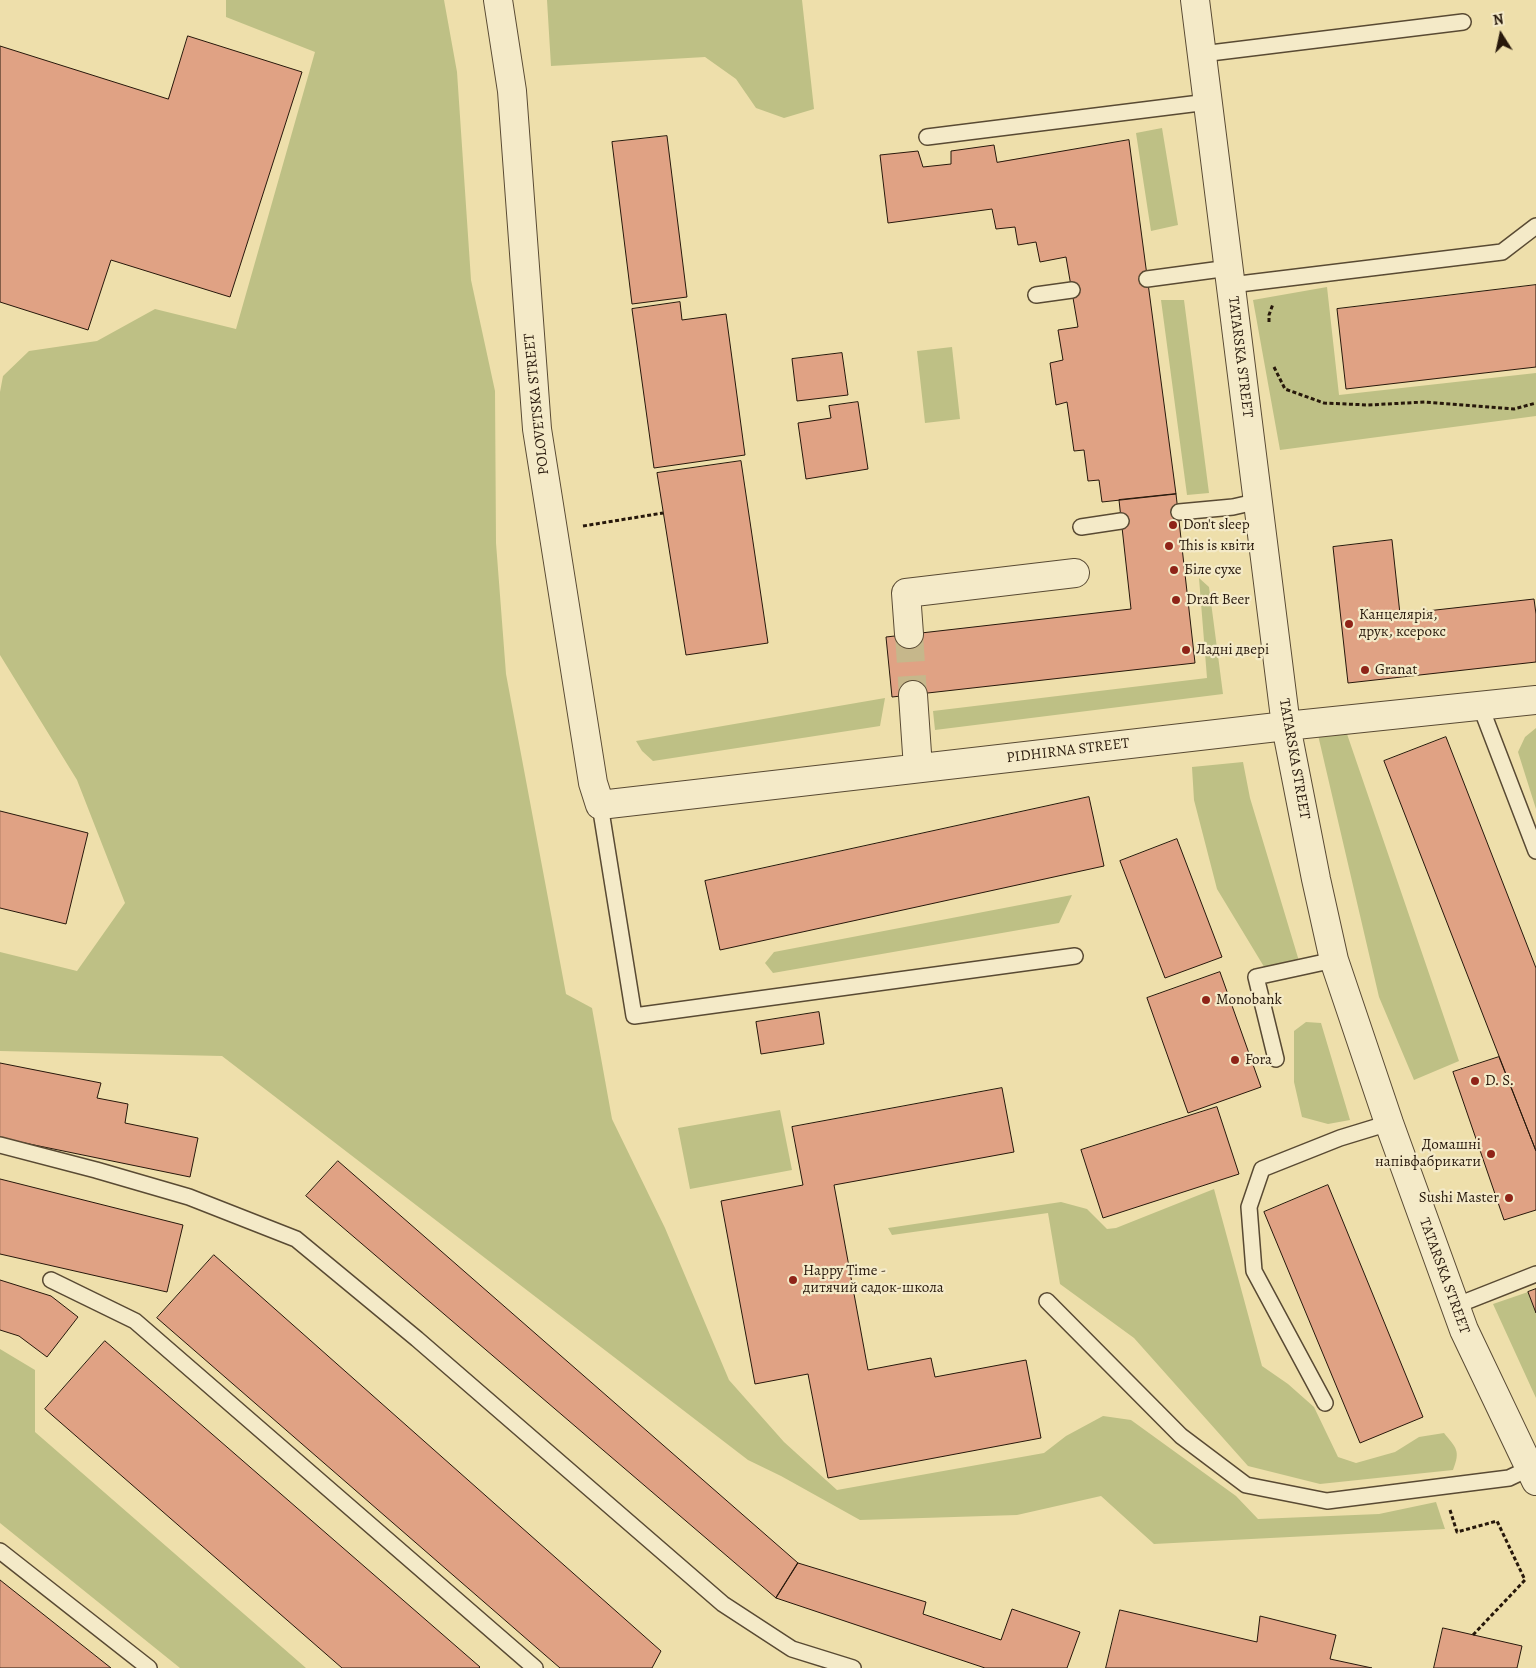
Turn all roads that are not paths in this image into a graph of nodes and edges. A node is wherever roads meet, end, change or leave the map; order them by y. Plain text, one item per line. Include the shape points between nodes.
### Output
1 (498, 0) edge
2 (1195, 0) edge
3 (1464, 22) dead end
4 (1202, 54) junction
5 (1208, 102) junction
6 (927, 137) dead end
7 (1536, 226) edge
8 (1230, 276) junction
9 (1148, 279) dead end
10 (1072, 290) dead end
11 (1036, 295) dead end
12 (1259, 501) junction
13 (1178, 512) dead end
14 (1121, 521) dead end
15 (1080, 527) dead end
16 (1075, 573) dead end
17 (909, 634) tunnel mouth
18 (913, 695) tunnel mouth
19 (1536, 700) edge
20 (1480, 705) junction
21 (1286, 726) junction
22 (918, 768) junction
23 (600, 805) junction
24 (1536, 851) edge
25 (1075, 956) dead end
26 (1334, 960) junction
27 (1276, 1059) dead end
28 (1389, 1123) junction
29 (0, 1145) edge
30 (1536, 1274) edge
31 (51, 1280) dead end
32 (1047, 1301) dead end
33 (1455, 1306) junction
34 (1325, 1403) dead end
35 (1533, 1475) edge
36 (0, 1551) edge
37 (149, 1668) edge
38 (535, 1668) edge
39 (853, 1668) edge

1 - 23 street, POLOVETSKA STREET via 512,91 537,429 593,783
2 - 4 street, TATARSKA STREET
3 - 4 lane
4 - 5 street, TATARSKA STREET
5 - 6 lane
5 - 8 street, TATARSKA STREET
7 - 8 lane via 1502,252
8 - 9 lane
8 - 12 street, TATARSKA STREET
10 - 11 lane
12 - 13 lane
12 - 21 street, TATARSKA STREET
14 - 15 lane
16 - 17 street via 906,593
18 - 22 street
19 - 20 street, PIDHIRNA STREET
20 - 21 street, PIDHIRNA STREET
20 - 24 lane
21 - 22 street, PIDHIRNA STREET
21 - 26 street, TATARSKA STREET
22 - 23 street, PIDHIRNA STREET
23 - 25 lane via 634,1016
26 - 27 lane via 1256,977
26 - 28 street, TATARSKA STREET
28 - 33 street, TATARSKA STREET
28 - 34 lane via 1340,1138 1262,1169 1249,1207 1254,1271
29 - 39 lane via 189,1197 296,1239 417,1339 723,1604 792,1649
30 - 33 lane
31 - 38 lane via 135,1321
32 - 35 lane via 1181,1436 1246,1485 1327,1501
33 - 35 street, TATARSKA STREET
36 - 37 lane

